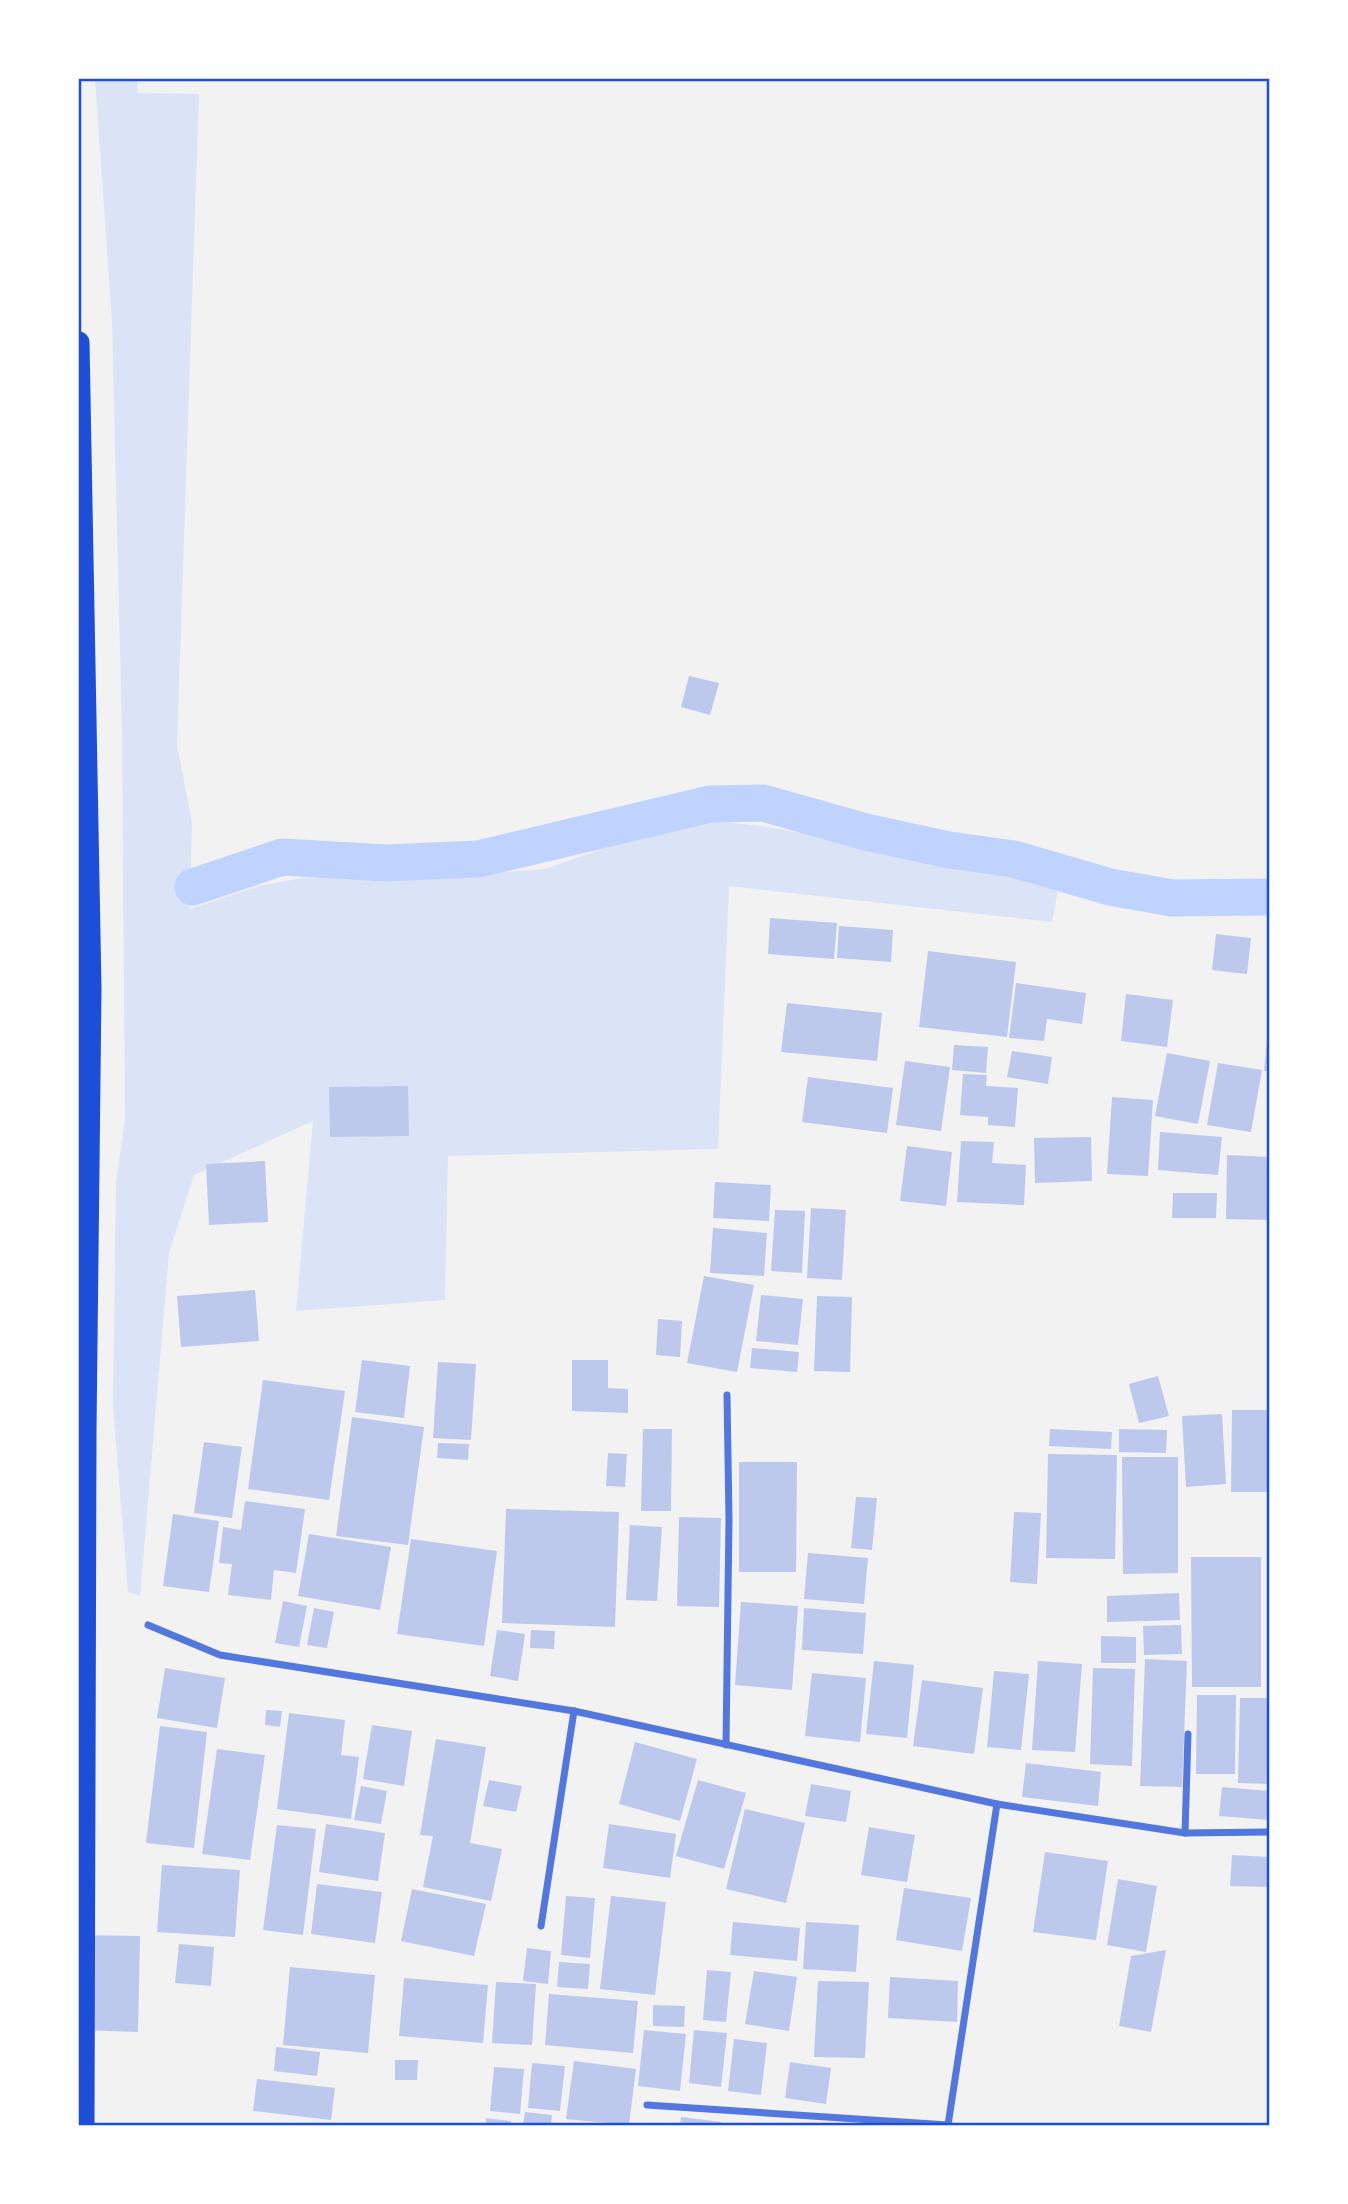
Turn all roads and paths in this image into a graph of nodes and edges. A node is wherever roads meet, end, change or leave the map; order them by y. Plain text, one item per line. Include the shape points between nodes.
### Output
1 (79, 342) edge
2 (727, 1395) dead end
3 (148, 1625) dead end
4 (574, 1711) junction
5 (1188, 1734) dead end
6 (726, 1745) junction
7 (997, 1804) junction
8 (1269, 1832) edge
9 (1185, 1833) junction
10 (541, 1926) dead end
11 (647, 2105) dead end
12 (84, 2125) edge
13 (948, 2125) edge

1 - 12 highway via 91,989
2 - 6 street
3 - 4 street via 220,1655
4 - 6 street
4 - 10 street
5 - 9 street
6 - 7 street
7 - 9 street
7 - 13 street
8 - 9 street
11 - 13 street

